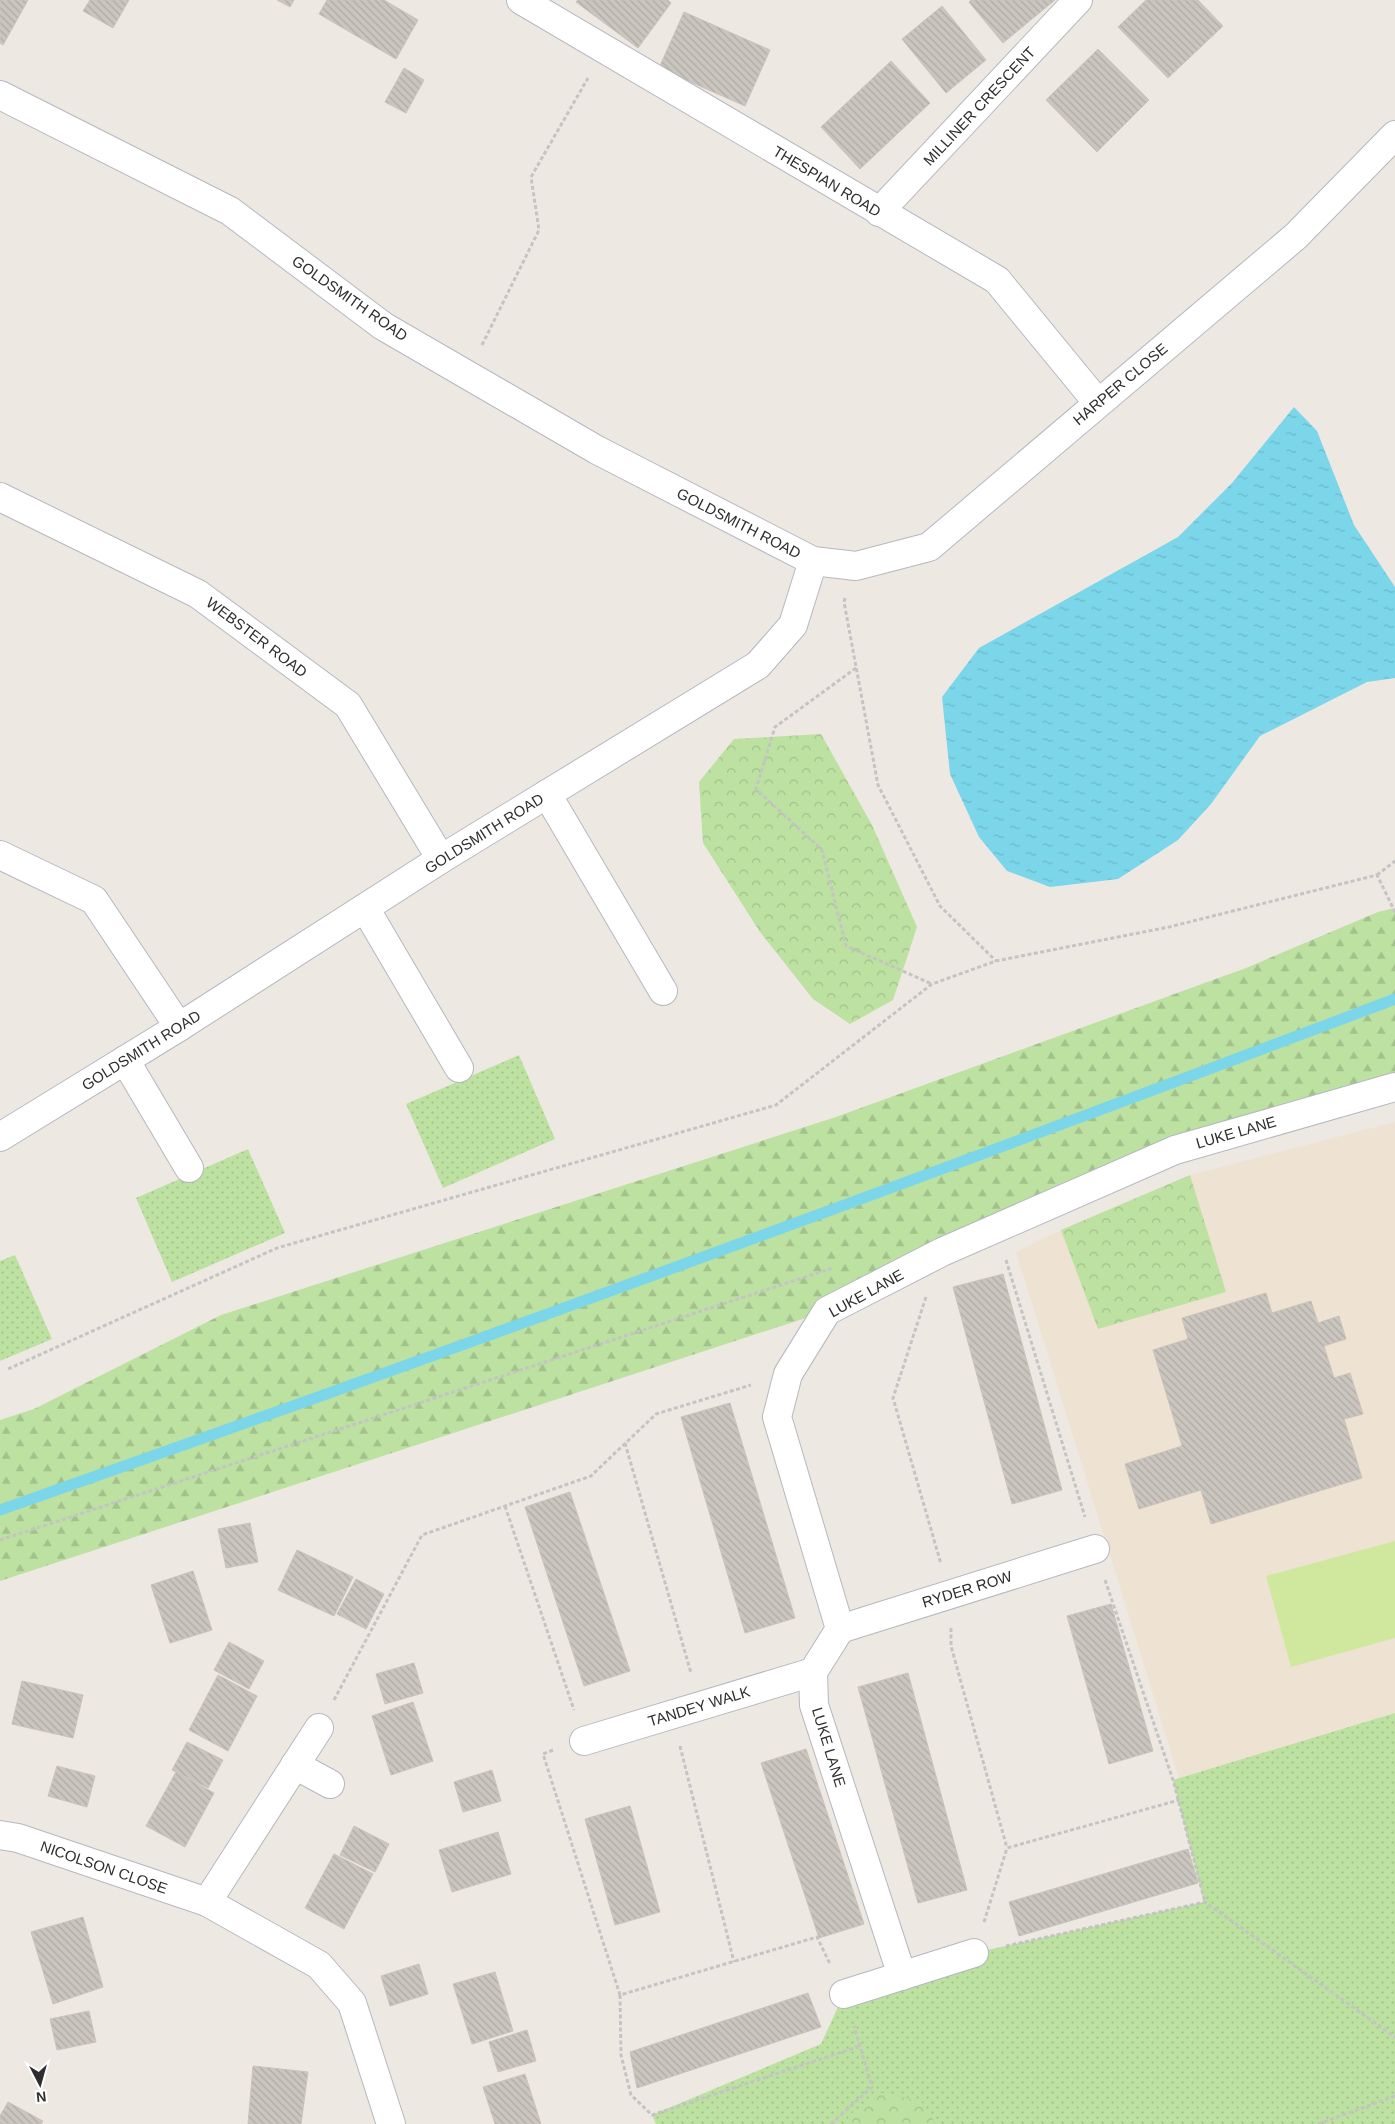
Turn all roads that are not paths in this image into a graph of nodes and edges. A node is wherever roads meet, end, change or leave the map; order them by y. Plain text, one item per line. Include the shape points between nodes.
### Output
1 (521, 0) edge
2 (1078, 0) edge
3 (0, 94) edge
4 (1395, 136) edge
5 (879, 212) junction
6 (1098, 403) junction
7 (0, 498) edge
8 (813, 561) junction
9 (547, 794) junction
10 (0, 855) edge
11 (441, 859) junction
12 (365, 908) junction
13 (663, 991) dead end
14 (179, 1027) junction
15 (125, 1060) junction
16 (459, 1068) dead end
17 (1395, 1087) edge
18 (0, 1137) edge
19 (189, 1168) dead end
20 (1095, 1550) dead end
21 (840, 1629) junction
22 (814, 1672) junction
23 (318, 1728) road end
24 (584, 1740) road end
25 (295, 1765) junction
26 (330, 1784) dead end
27 (0, 1835) edge
28 (207, 1902) junction
29 (974, 1953) road end
30 (902, 1976) junction
31 (844, 1994) road end
32 (391, 2124) edge

1 - 5 street, THESPIAN ROAD
2 - 5 street, MILLINER CRESCENT
3 - 8 street, GOLDSMITH ROAD via 230,211 383,326 597,450
4 - 6 street, HARPER CLOSE via 1296,236
5 - 6 street, THESPIAN ROAD via 997,280
6 - 8 street, HARPER CLOSE via 929,547 856,566
7 - 11 street, WEBSTER ROAD via 198,594 348,705
8 - 9 street, GOLDSMITH ROAD via 793,625 758,665
9 - 11 street, GOLDSMITH ROAD
9 - 13 street
10 - 14 street via 94,900
11 - 12 street, GOLDSMITH ROAD
12 - 14 street, GOLDSMITH ROAD
12 - 16 street
14 - 15 street, GOLDSMITH ROAD
15 - 18 street, GOLDSMITH ROAD
15 - 19 street
17 - 21 street, LUKE LANE via 1175,1150 942,1252 827,1310 788,1374 777,1417
20 - 21 street, RYDER ROW
21 - 22 street
22 - 24 street, TANDEY WALK
22 - 30 street, LUKE LANE via 814,1705
23 - 25 street
25 - 26 street
25 - 28 street
27 - 28 street, NICOLSON CLOSE via 18,1838
28 - 32 street, NICOLSON CLOSE via 319,1965 352,2002
29 - 30 street
30 - 31 street

